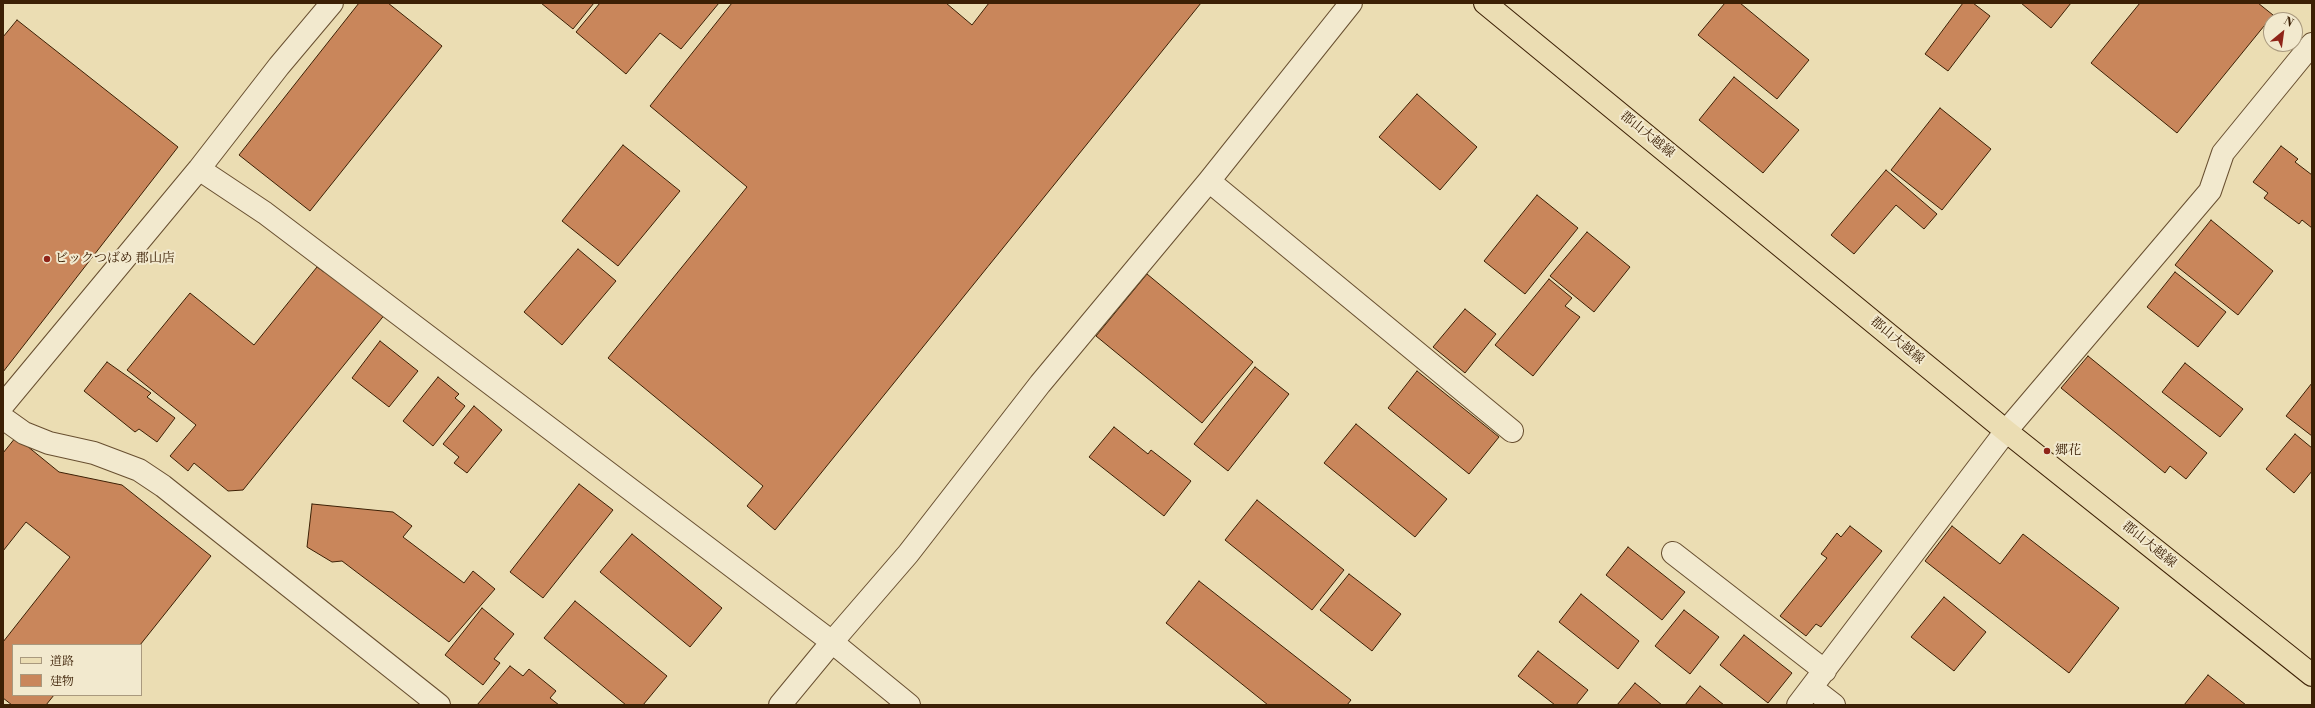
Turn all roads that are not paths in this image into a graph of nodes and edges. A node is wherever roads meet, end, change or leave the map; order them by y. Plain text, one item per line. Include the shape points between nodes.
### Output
1 (332, 3) edge
2 (1352, 3) edge
3 (1485, 3) edge
4 (2312, 44) edge
5 (199, 169) junction
6 (1209, 181) junction
7 (3, 405) edge
8 (3, 418) edge
9 (1512, 431) dead end
10 (2006, 431) junction
11 (1673, 553) dead end
12 (832, 642) junction
13 (2310, 670) edge
14 (1818, 680) junction
15 (439, 705) edge
16 (780, 705) edge
17 (909, 705) edge
18 (1798, 705) edge
19 (1834, 705) edge

1 - 5 street
2 - 6 street
3 - 10 main road, 郡山大越線
4 - 10 street via 2223,153 2210,191
5 - 7 street
5 - 12 street via 265,212
6 - 9 street
6 - 12 street via 1040,384 908,554
8 - 15 street via 24,433 48,443 94,453 139,470 163,486
10 - 13 main road, 郡山大越線
10 - 14 street
11 - 14 street
12 - 16 street
12 - 17 street
14 - 18 street
14 - 19 street

